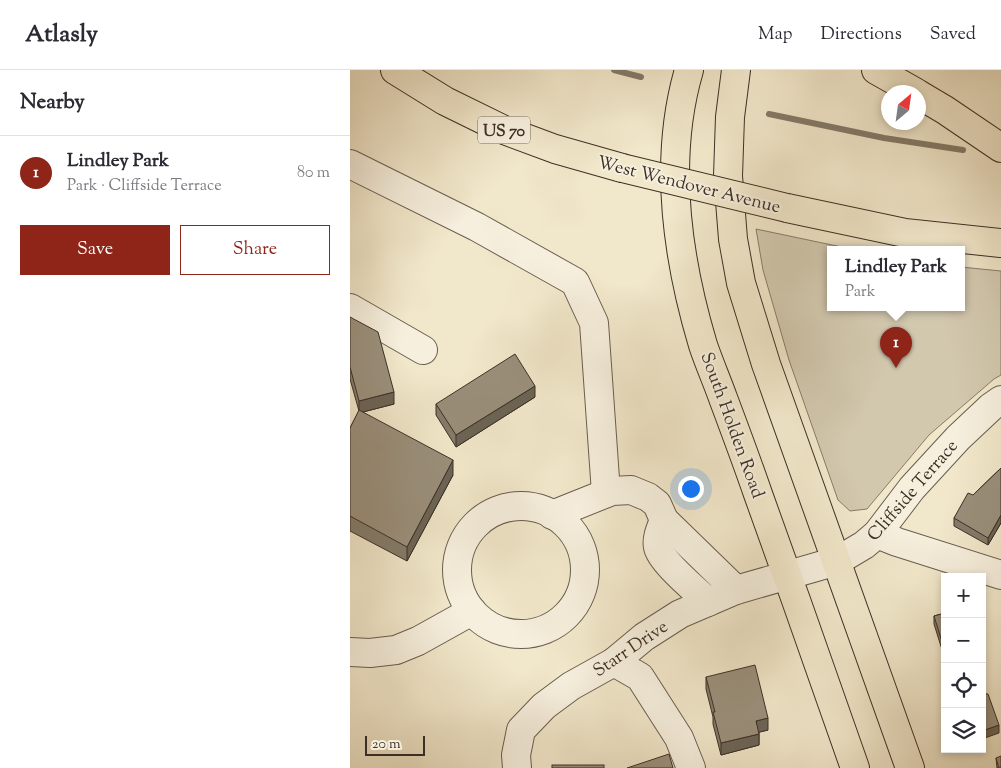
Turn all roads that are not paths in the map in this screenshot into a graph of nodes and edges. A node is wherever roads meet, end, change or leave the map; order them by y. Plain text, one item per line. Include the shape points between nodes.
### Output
1 (395, 70) edge
2 (689, 70) edge
3 (736, 70) edge
4 (876, 70) edge
5 (903, 85) edge
6 (926, 99) edge
7 (1001, 148) edge
8 (350, 164) edge
9 (1001, 243) edge
10 (350, 308) edge
11 (423, 350) dead end
12 (1001, 400) edge
13 (606, 493) junction
14 (552, 514) junction
15 (877, 534) junction
16 (669, 538) junction
17 (837, 561) junction
18 (1001, 575) edge
19 (788, 576) junction
20 (736, 590) junction
21 (708, 602) junction
22 (472, 611) junction
23 (350, 653) edge
24 (614, 662) junction
25 (517, 768) edge
26 (691, 768) edge
27 (855, 768) edge
28 (910, 768) edge

1 - 9 main road, West Wendover Avenue / US 70, bridge via 445,101 504,130 555,149 787,208 906,233
2 - 19 main road, South Holden Road via 680,110 676,151 681,244 692,302 704,347
3 - 17 main road via 728,176 733,239 741,283 766,364
4 - 5 main road
6 - 7 main road
8 - 13 street via 477,227 575,282 594,323
10 - 11 street
12 - 15 street, Cliffside Terrace via 958,438 912,488
13 - 14 street
13 - 16 street via 630,490 648,497 657,504
14 - 22 street via 540,509 505,507 473,524 460,544 455,566 460,590
14 - 22 street via 576,536 583,551 586,579 582,594 570,614 539,632 515,634 503,631
15 - 17 street, Cliffside Terrace
15 - 18 street
16 - 20 street
16 - 21 street via 672,568
17 - 19 street, Cliffside Terrace
17 - 28 main road
19 - 20 street, Starr Drive
19 - 27 main road, South Holden Road
20 - 21 street, Starr Drive
21 - 24 street, Starr Drive via 680,614 644,637
22 - 23 street via 396,650
24 - 25 street, Starr Drive via 571,686 544,706 521,730
24 - 26 street via 640,677 679,738

